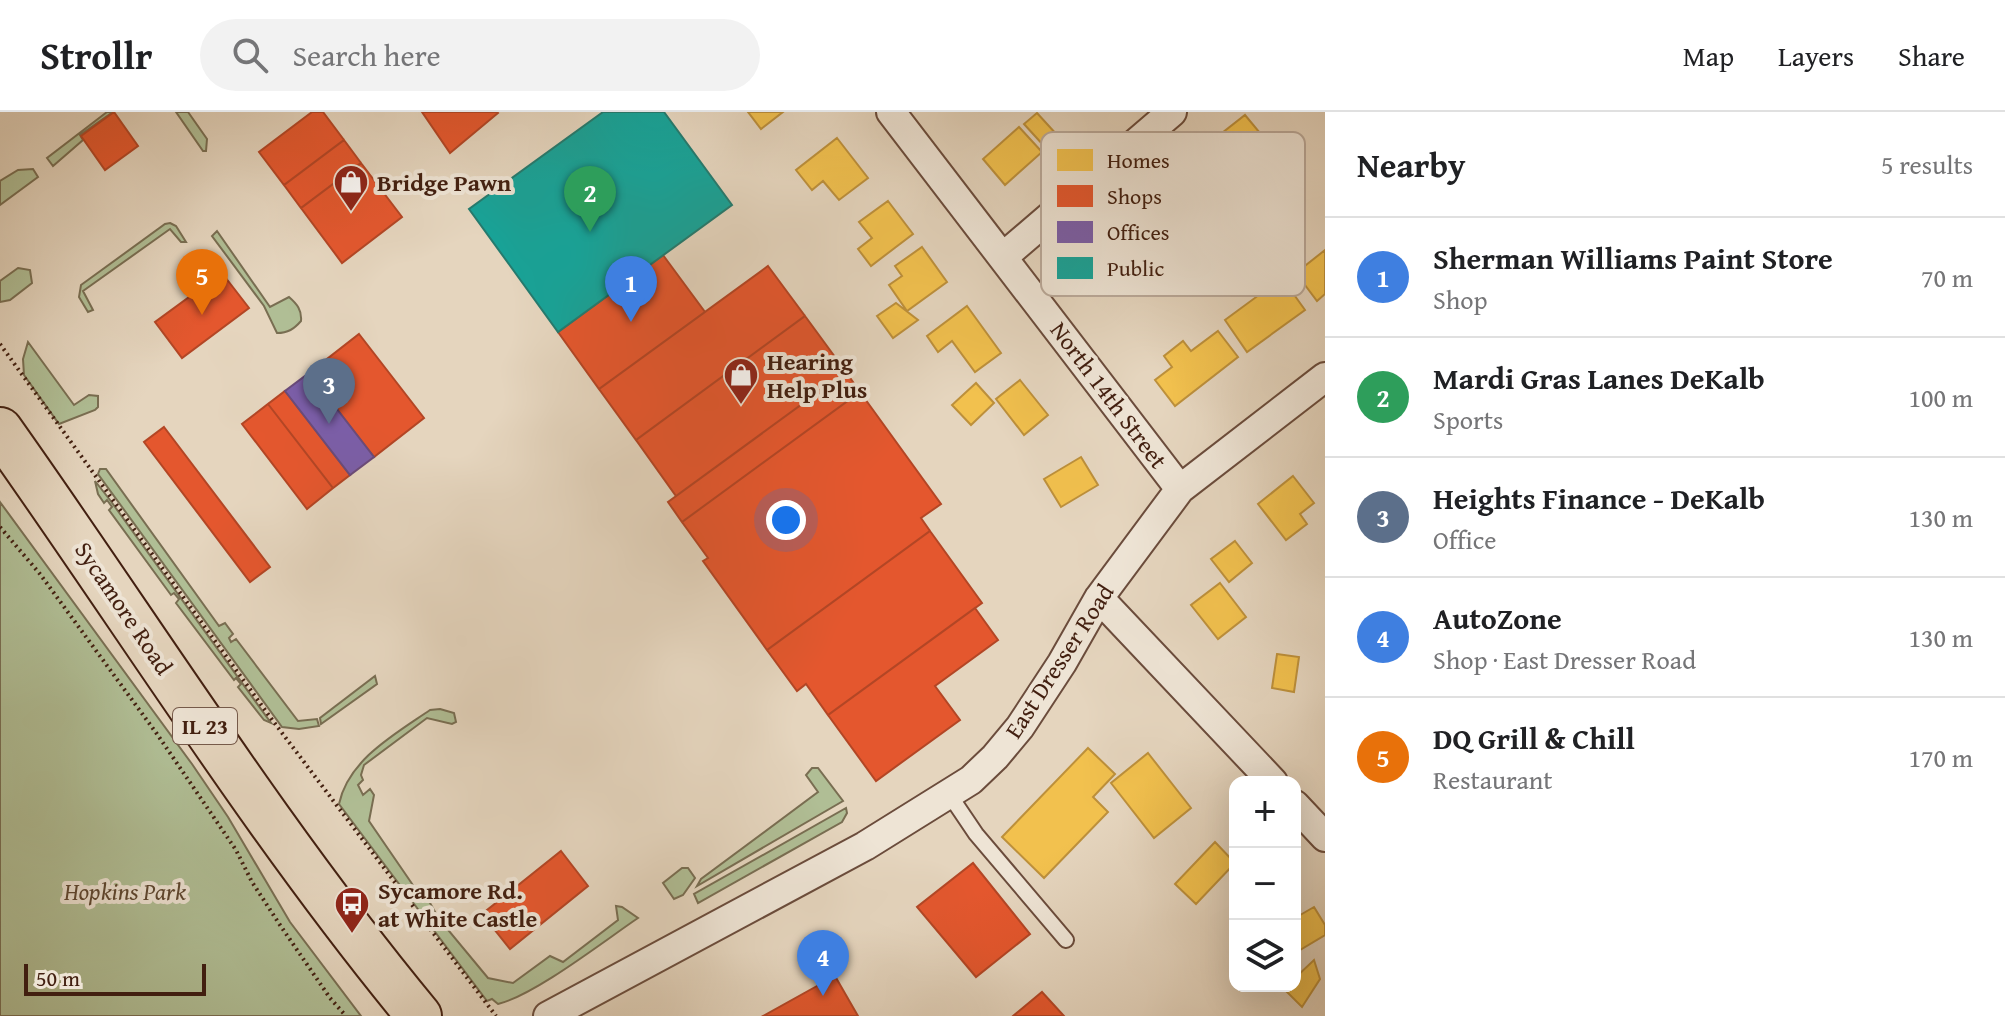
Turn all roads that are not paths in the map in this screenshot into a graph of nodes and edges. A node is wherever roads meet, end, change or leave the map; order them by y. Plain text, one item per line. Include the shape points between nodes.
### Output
1 (891, 112) edge
2 (1172, 112) edge
3 (1149, 132) edge
4 (1041, 224) edge
5 (1003, 257) junction
6 (1325, 377) edge
7 (0, 430) edge
8 (1180, 489) junction
9 (1099, 598) junction
10 (1267, 776) edge
11 (949, 794) junction
12 (1301, 811) edge
13 (1325, 837) edge
14 (1066, 940) dead end
15 (419, 1016) edge
16 (548, 1016) edge

1 - 5 street, North 14th Street
2 - 3 street
4 - 5 street
5 - 8 street, North 14th Street
6 - 8 street, East Dresser Road
7 - 15 main road, Sycamore Road / IL 23 via 260,808 352,935
8 - 9 street, East Dresser Road
9 - 10 street
9 - 11 street, East Dresser Road via 1020,727 987,765
11 - 14 lane
11 - 16 street, East Dresser Road via 865,846
12 - 13 street

